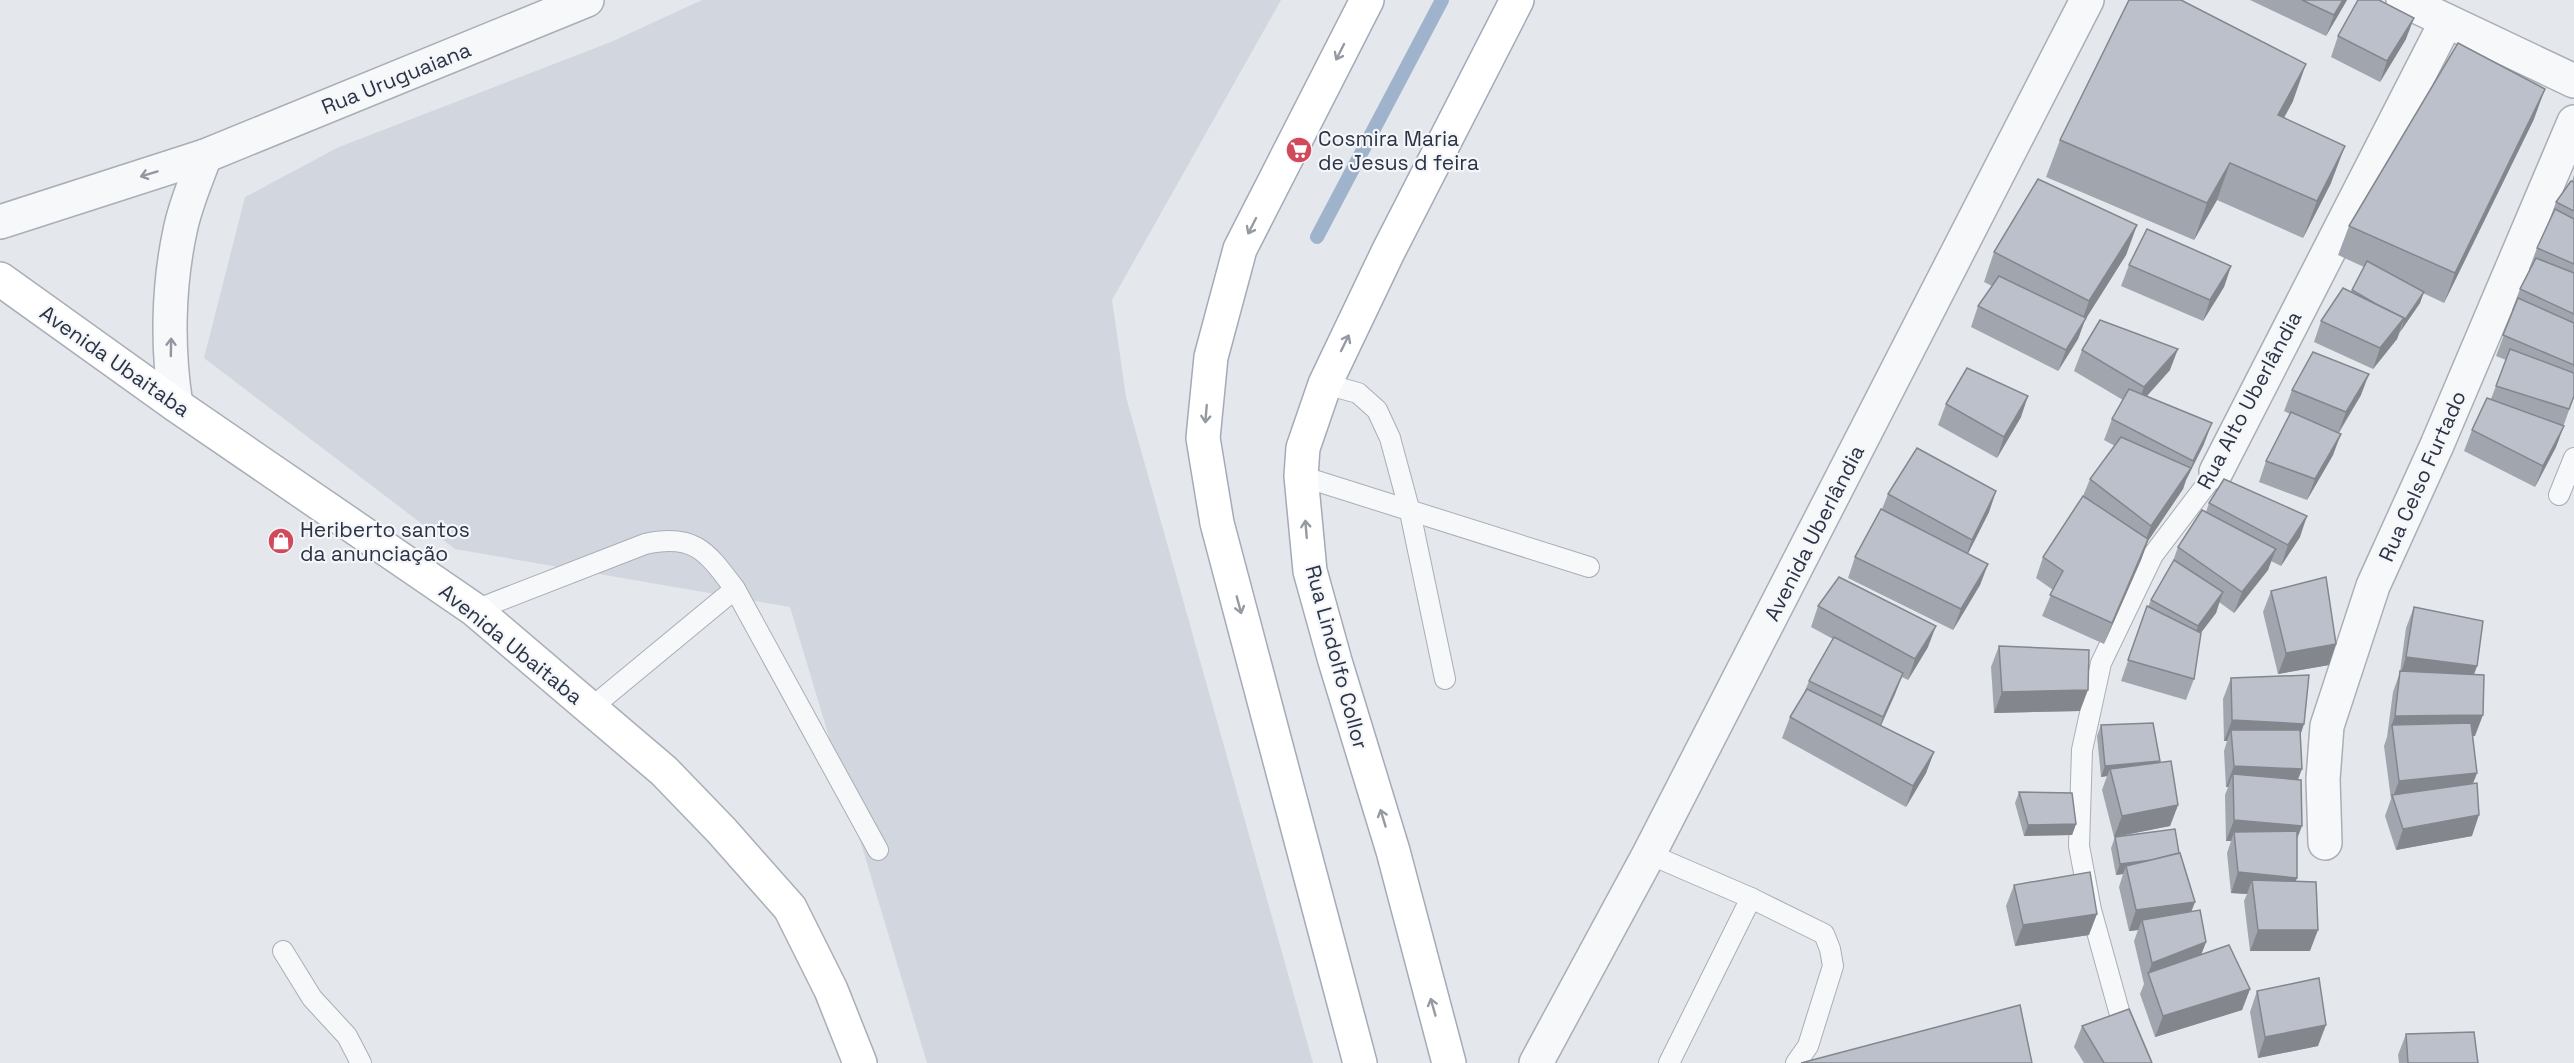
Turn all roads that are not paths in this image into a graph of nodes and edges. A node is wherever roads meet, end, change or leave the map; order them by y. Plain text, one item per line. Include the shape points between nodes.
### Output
1 (587, 0) edge
2 (1366, 0) edge
3 (1517, 0) edge
4 (2087, 0) edge
5 (2403, 0) edge
6 (2446, 22) junction
7 (2574, 81) edge
8 (2574, 122) edge
9 (205, 156) junction
10 (0, 222) edge
11 (0, 279) edge
12 (1325, 384) junction
13 (176, 405) junction
14 (2574, 459) edge
15 (2216, 472) joint
16 (1301, 476) junction
17 (2559, 495) dead end
18 (1410, 512) junction
19 (1589, 567) dead end
20 (735, 589) junction
21 (475, 609) junction
22 (1444, 679) dead end
23 (591, 708) junction
24 (2325, 843) dead end
25 (878, 850) dead end
26 (1649, 854) junction
27 (1751, 898) junction
28 (283, 951) dead end
29 (360, 1063) edge
30 (860, 1063) edge
31 (1360, 1063) edge
32 (1449, 1063) edge
33 (1536, 1063) edge
34 (1669, 1063) edge
35 (1796, 1063) edge
36 (2141, 1063) edge

1 - 9 street, Rua Uruguaiana
2 -> 31 main road via 1240,249 1211,357 1203,438 1217,523
12 -> 3 main road, Rua Lindolfo Collor
4 - 26 street, Avenida Uberlândia
5 - 6 street
6 - 7 street
6 - 15 street, Rua Alto Uberlândia
8 - 24 street, Rua Celso Furtado via 2373,586 2327,726 2323,779
9 -> 10 street, Rua Uruguaiana
13 -> 9 street via 170,371 173,282 180,231
11 - 13 main road, Avenida Ubaitaba
12 - 16 main road, Rua Lindolfo Collor via 1303,448
12 - 18 lane via 1358,393 1377,410 1390,438
13 - 21 main road, Avenida Ubaitaba
14 - 17 lane
15 - 36 lane, Rua Alto Uberlândia via 2153,555 2101,663 2082,750 2079,846 2091,909 2119,1011
16 - 18 lane
32 -> 16 main road, Rua Lindolfo Collor via 1393,851 1310,571
18 - 19 lane
18 - 22 lane
20 - 21 lane via 698,547 686,541 665,539
20 - 23 lane
20 - 25 lane
21 - 23 main road, Avenida Ubaitaba
23 - 30 main road, Avenida Ubaitaba via 664,771 790,908 831,990
26 - 27 lane
26 - 33 street, Avenida Uberlândia
27 - 34 lane
27 - 35 lane via 1824,934 1830,949 1833,966 1808,1047
28 - 29 lane via 312,998 347,1036

